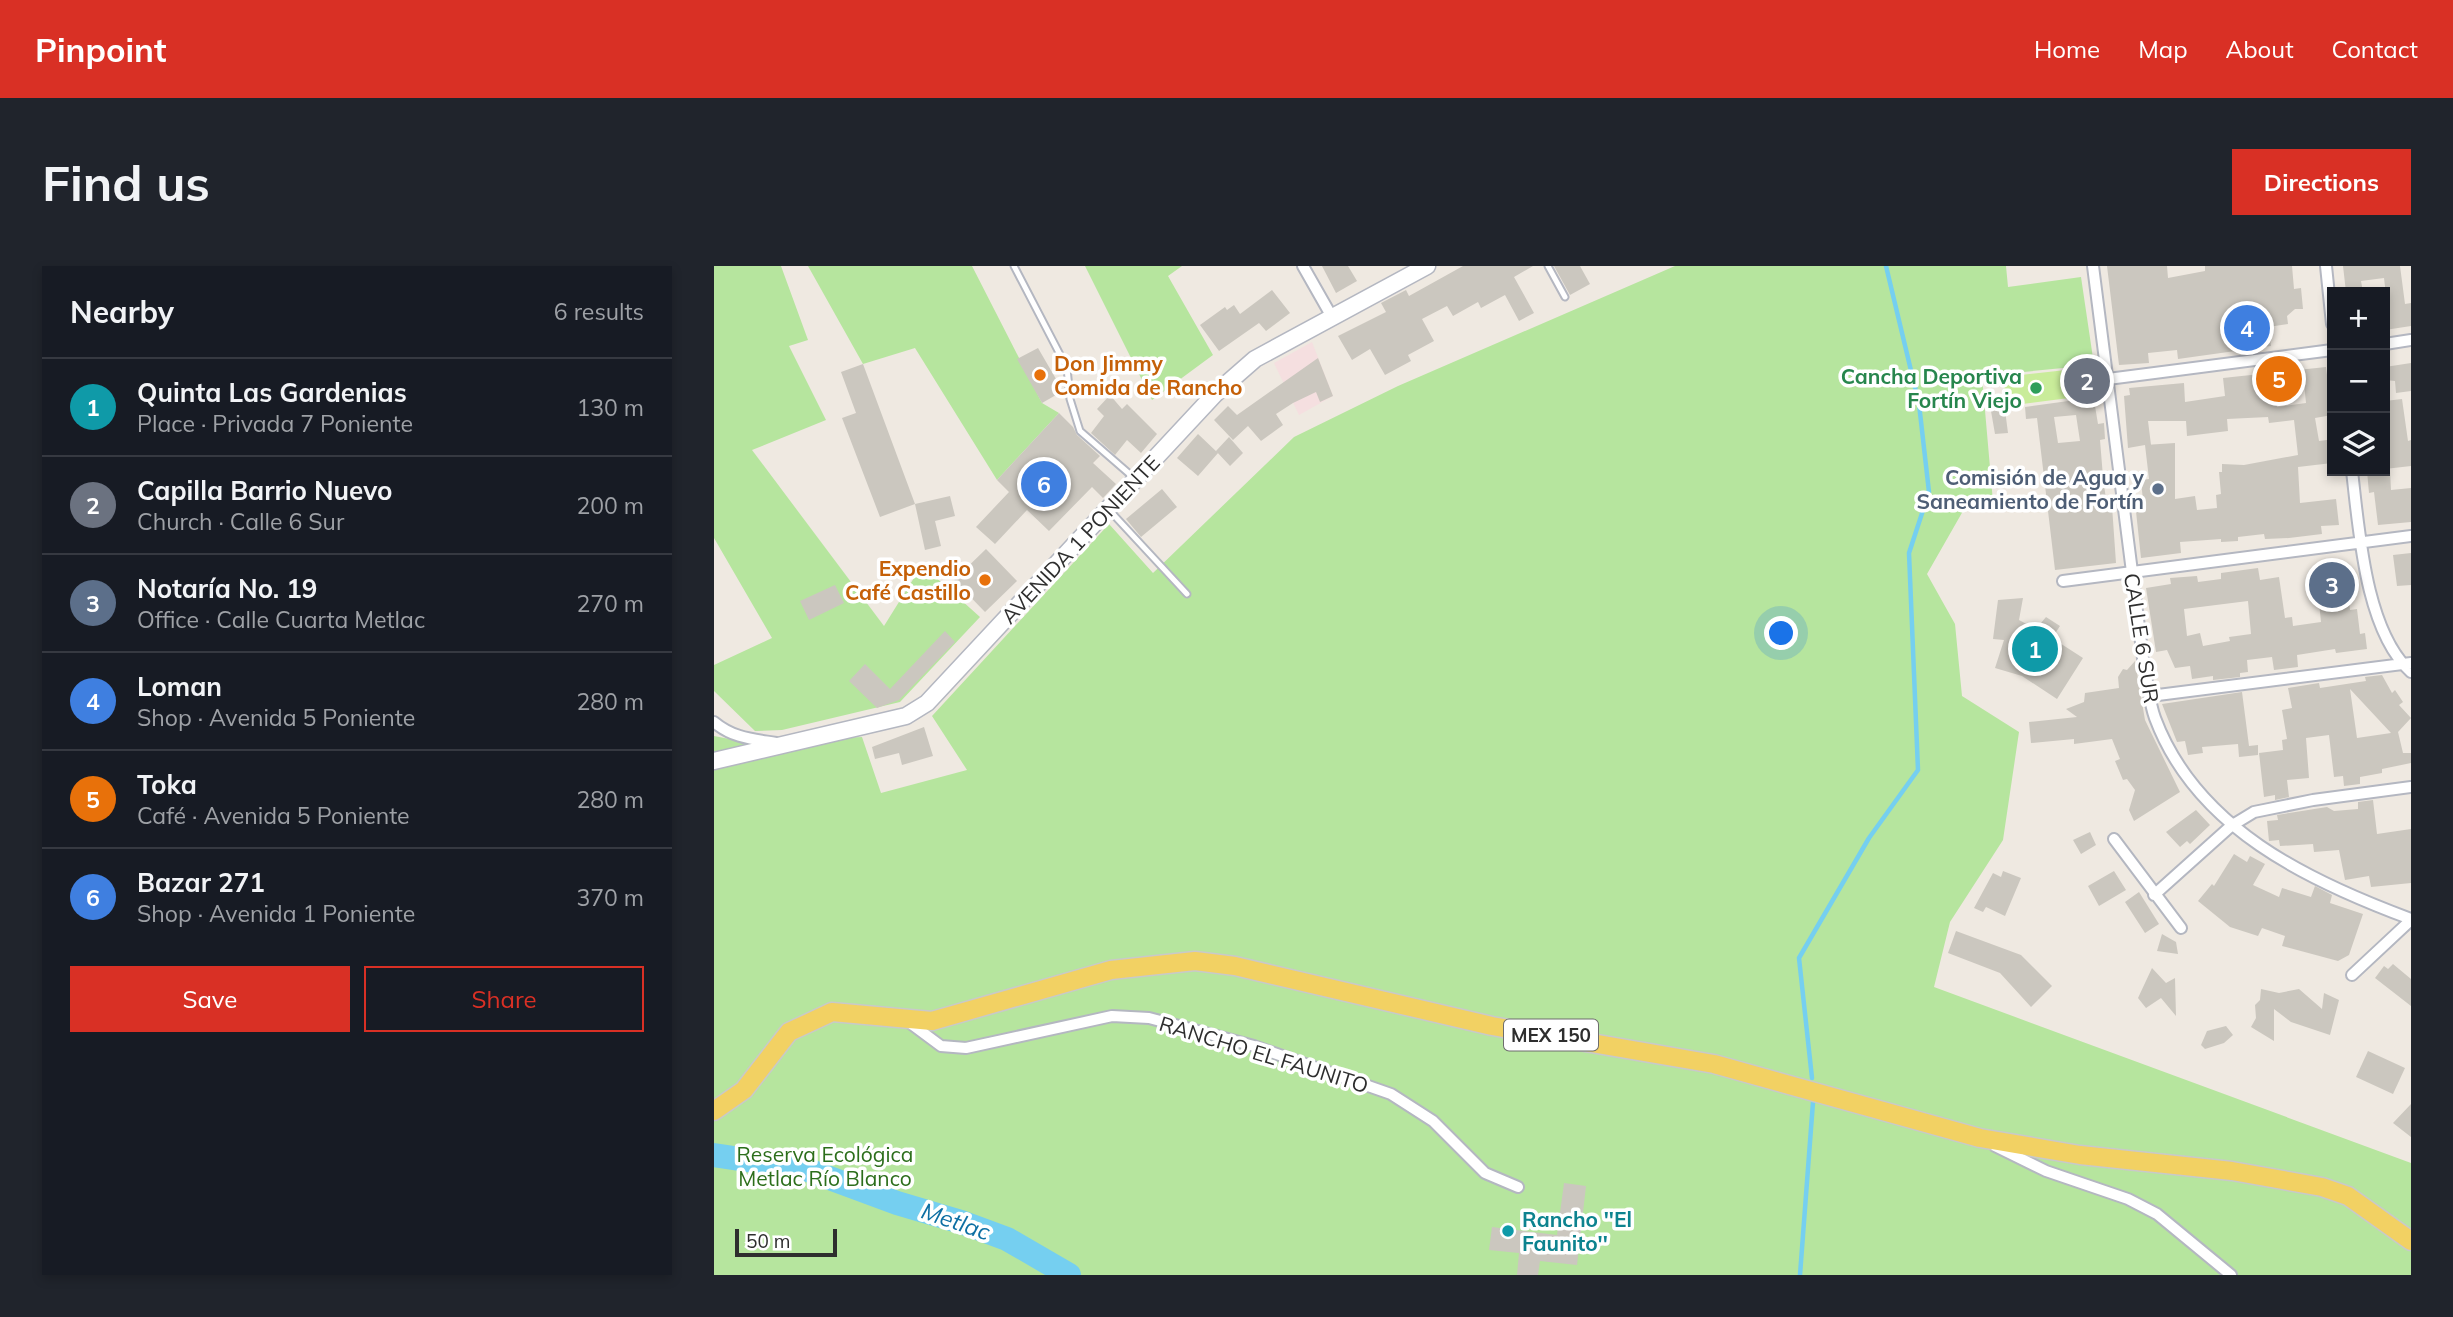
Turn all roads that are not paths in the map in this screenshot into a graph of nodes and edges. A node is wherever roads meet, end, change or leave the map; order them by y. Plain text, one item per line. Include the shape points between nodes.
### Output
1 (1014, 266) edge
2 (1303, 266) edge
3 (1427, 266) edge
4 (1548, 266) edge
5 (2093, 266) edge
6 (2326, 266) edge
7 (2328, 287) edge
8 (1565, 296) dead end
9 (1332, 317) junction
10 (2411, 340) edge
11 (2390, 343) edge
12 (2327, 351) edge
13 (2108, 380) junction
14 (2353, 476) edge
15 (1135, 479) junction
16 (1108, 509) junction
17 (2411, 536) edge
18 (2361, 543) junction
19 (2132, 571) junction
20 (2063, 581) dead end
21 (1187, 594) dead end
22 (2408, 667) edge
23 (2150, 696) junction
24 (714, 722) edge
25 (785, 744) junction
26 (714, 761) edge
27 (2411, 787) edge
28 (2231, 826) junction
29 (2114, 839) dead end
30 (2154, 895) junction
31 (2411, 920) edge
32 (2181, 928) dead end
33 (2352, 975) dead end
34 (906, 1020) junction
35 (714, 1111) edge
36 (1980, 1138) junction
37 (1518, 1187) dead end
38 (2411, 1241) edge
39 (2231, 1275) edge

1 - 15 lane via 1067,368 1080,431
2 - 9 street
3 - 9 street, AVENIDA 1 PONIENTE
4 - 8 lane
5 - 13 street, CALLE 6 SUR
6 - 7 street
9 - 15 street, AVENIDA 1 PONIENTE via 1255,359 1215,394
10 - 11 street
12 - 13 street
13 - 19 street, CALLE 6 SUR
14 - 18 street
15 - 16 street, AVENIDA 1 PONIENTE
16 - 21 lane
16 - 25 street, AVENIDA 1 PONIENTE via 927,703 906,716
17 - 18 street
18 - 19 street
18 - 22 street via 2382,624
19 - 20 street
19 - 23 street, CALLE 6 SUR
22 - 23 street
23 - 28 street, CALLE 6 SUR via 2180,765
24 - 25 street via 747,740
25 - 26 street, AVENIDA 1 PONIENTE
27 - 28 street via 2254,812
28 - 30 street
28 - 31 street, CALLE 6 SUR via 2270,855
29 - 30 street
30 - 32 street
31 - 33 street
34 - 35 main road, MEX 150 via 832,1012 789,1032 744,1090
34 - 36 main road, MEX 150 via 932,1021 1111,970 1195,961 1235,966 1492,1026 1714,1064
34 - 37 street, RANCHO EL FAUNITO via 942,1046 966,1048 1112,1016 1149,1018 1254,1046 1391,1094 1433,1121 1485,1173
36 - 38 main road, MEX 150 via 2322,1187 2348,1196
36 - 39 street via 2046,1171 2128,1199 2157,1214

